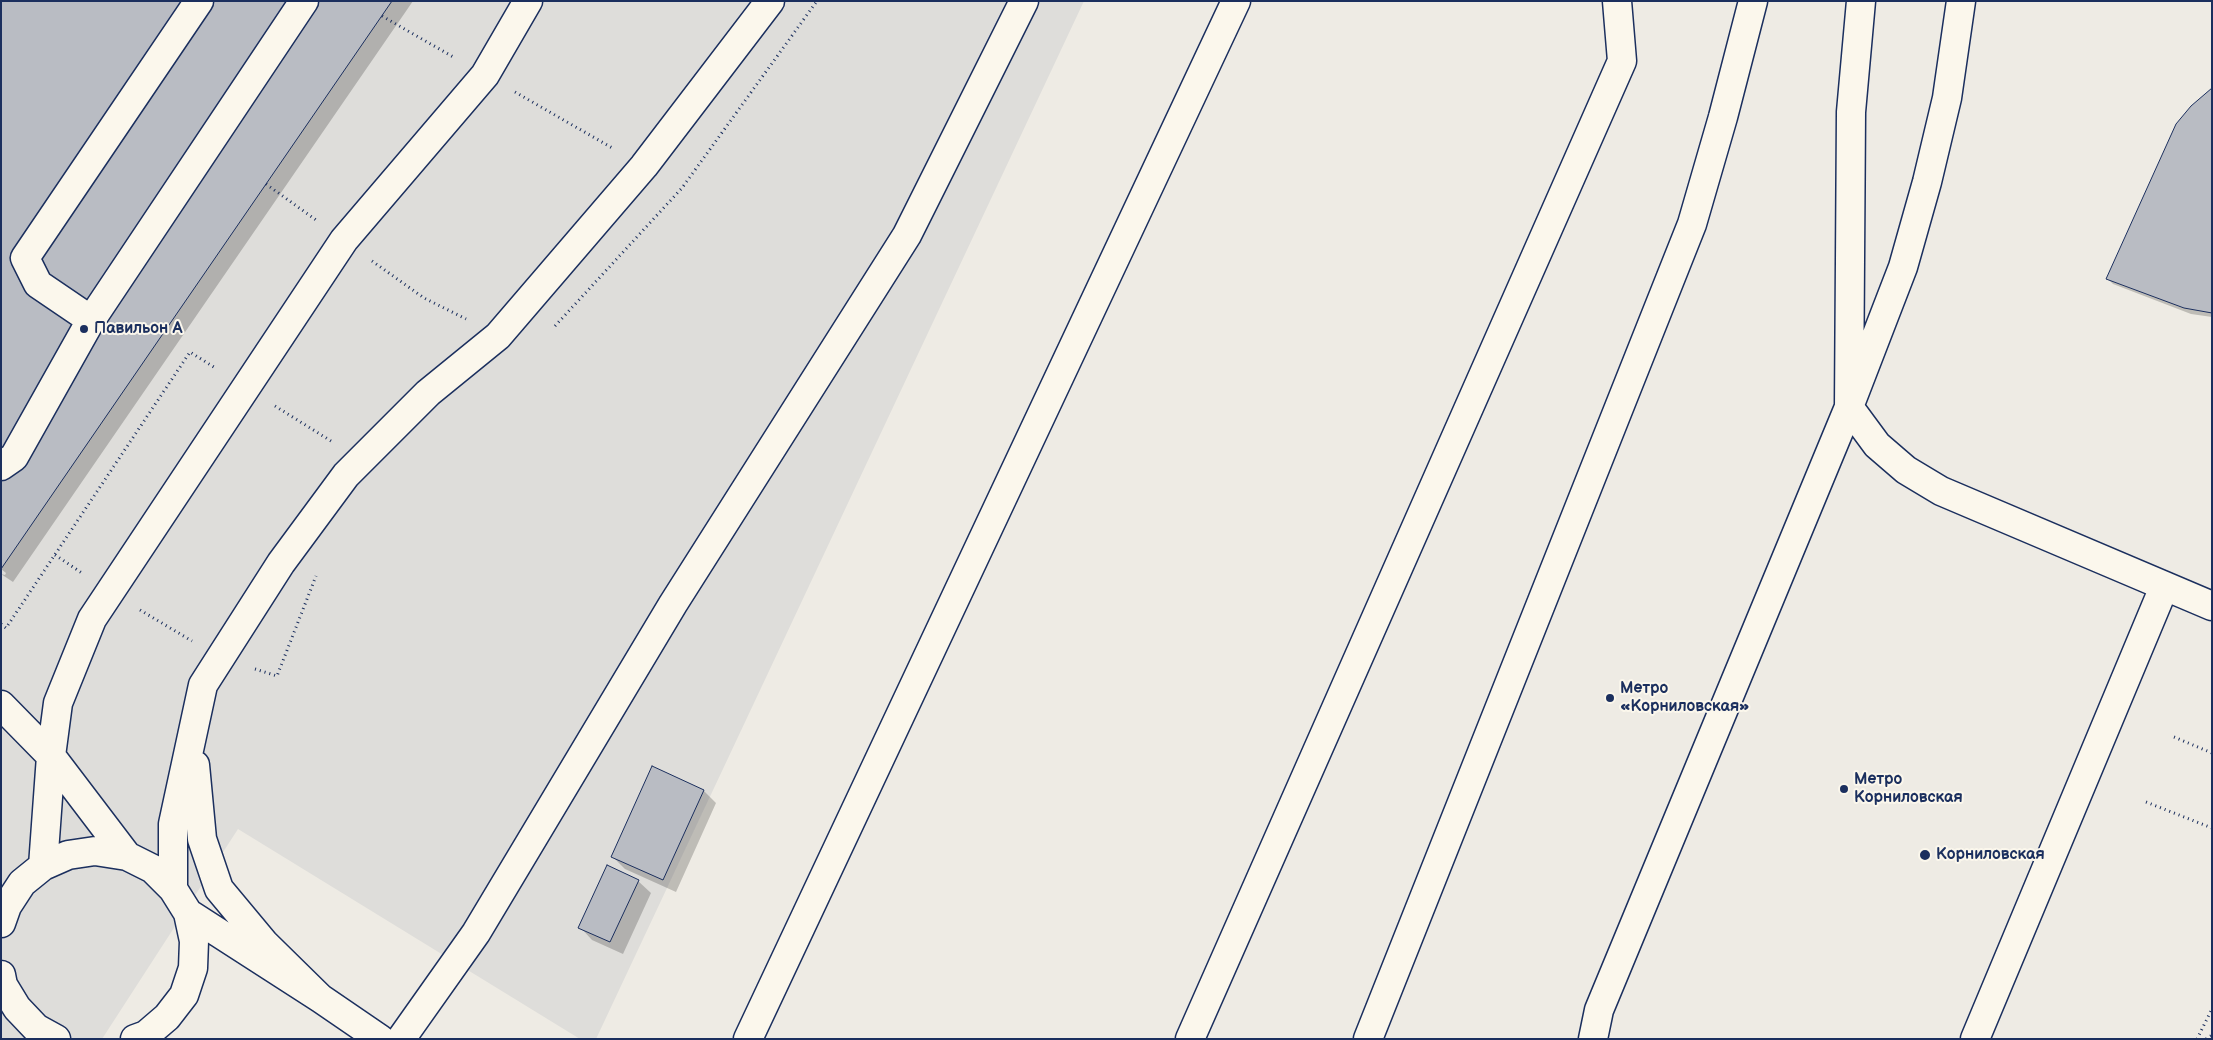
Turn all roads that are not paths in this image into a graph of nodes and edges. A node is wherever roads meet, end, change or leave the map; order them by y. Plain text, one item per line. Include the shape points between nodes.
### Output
1 (199, 1) edge
2 (304, 1) edge
3 (528, 1) edge
4 (770, 1) edge
5 (1024, 1) edge
6 (1236, 1) edge
7 (1616, 1) edge
8 (1753, 1) edge
9 (1861, 1) edge
10 (1961, 1) edge
11 (91, 320) junction
12 (1849, 407) junction
13 (1, 466) edge
14 (2164, 587) junction
15 (2212, 606) edge
16 (203, 685) junction
17 (1, 705) edge
18 (51, 756) junction
19 (127, 856) junction
20 (43, 866) junction
21 (173, 889) junction
22 (188, 913) junction
23 (1, 923) edge
24 (1, 975) edge
25 (320, 998) junction
26 (1599, 1010) junction
27 (56, 1039) edge
28 (136, 1039) edge
29 (380, 1039) edge
30 (401, 1039) edge
31 (748, 1039) edge
32 (1190, 1039) edge
33 (1368, 1039) edge
34 (1581, 1039) edge
35 (1593, 1039) edge
36 (1974, 1039) edge

1 - 11 street via 24,258 38,284
2 - 11 street
3 - 18 street via 485,75 344,240 92,620 58,703
4 - 16 street via 644,166 498,336 428,393 346,475 281,563
5 - 30 street via 907,235 672,604 476,933
6 - 31 street
7 - 32 street via 1622,61
8 - 33 street via 1692,224
9 - 12 street via 1851,112
10 - 12 street via 1947,98 1927,182 1903,267
11 - 13 street via 14,457
12 - 14 street via 1877,445 1906,470 1941,491
12 - 26 street
14 - 15 street
14 - 36 street
16 - 21 street via 173,824
16 - 25 street via 193,738 196,787 202,839 219,889 264,943
17 - 18 street
18 - 19 street
18 - 20 street
19 - 20 street via 94,851 68,855
19 - 21 street via 153,869
20 - 23 street via 22,884 7,906
21 - 22 street
22 - 25 street
22 - 28 street via 194,940 193,968 184,995 168,1017
24 - 27 street via 16,1008 36,1028
25 - 29 street
26 - 34 street
26 - 35 street

